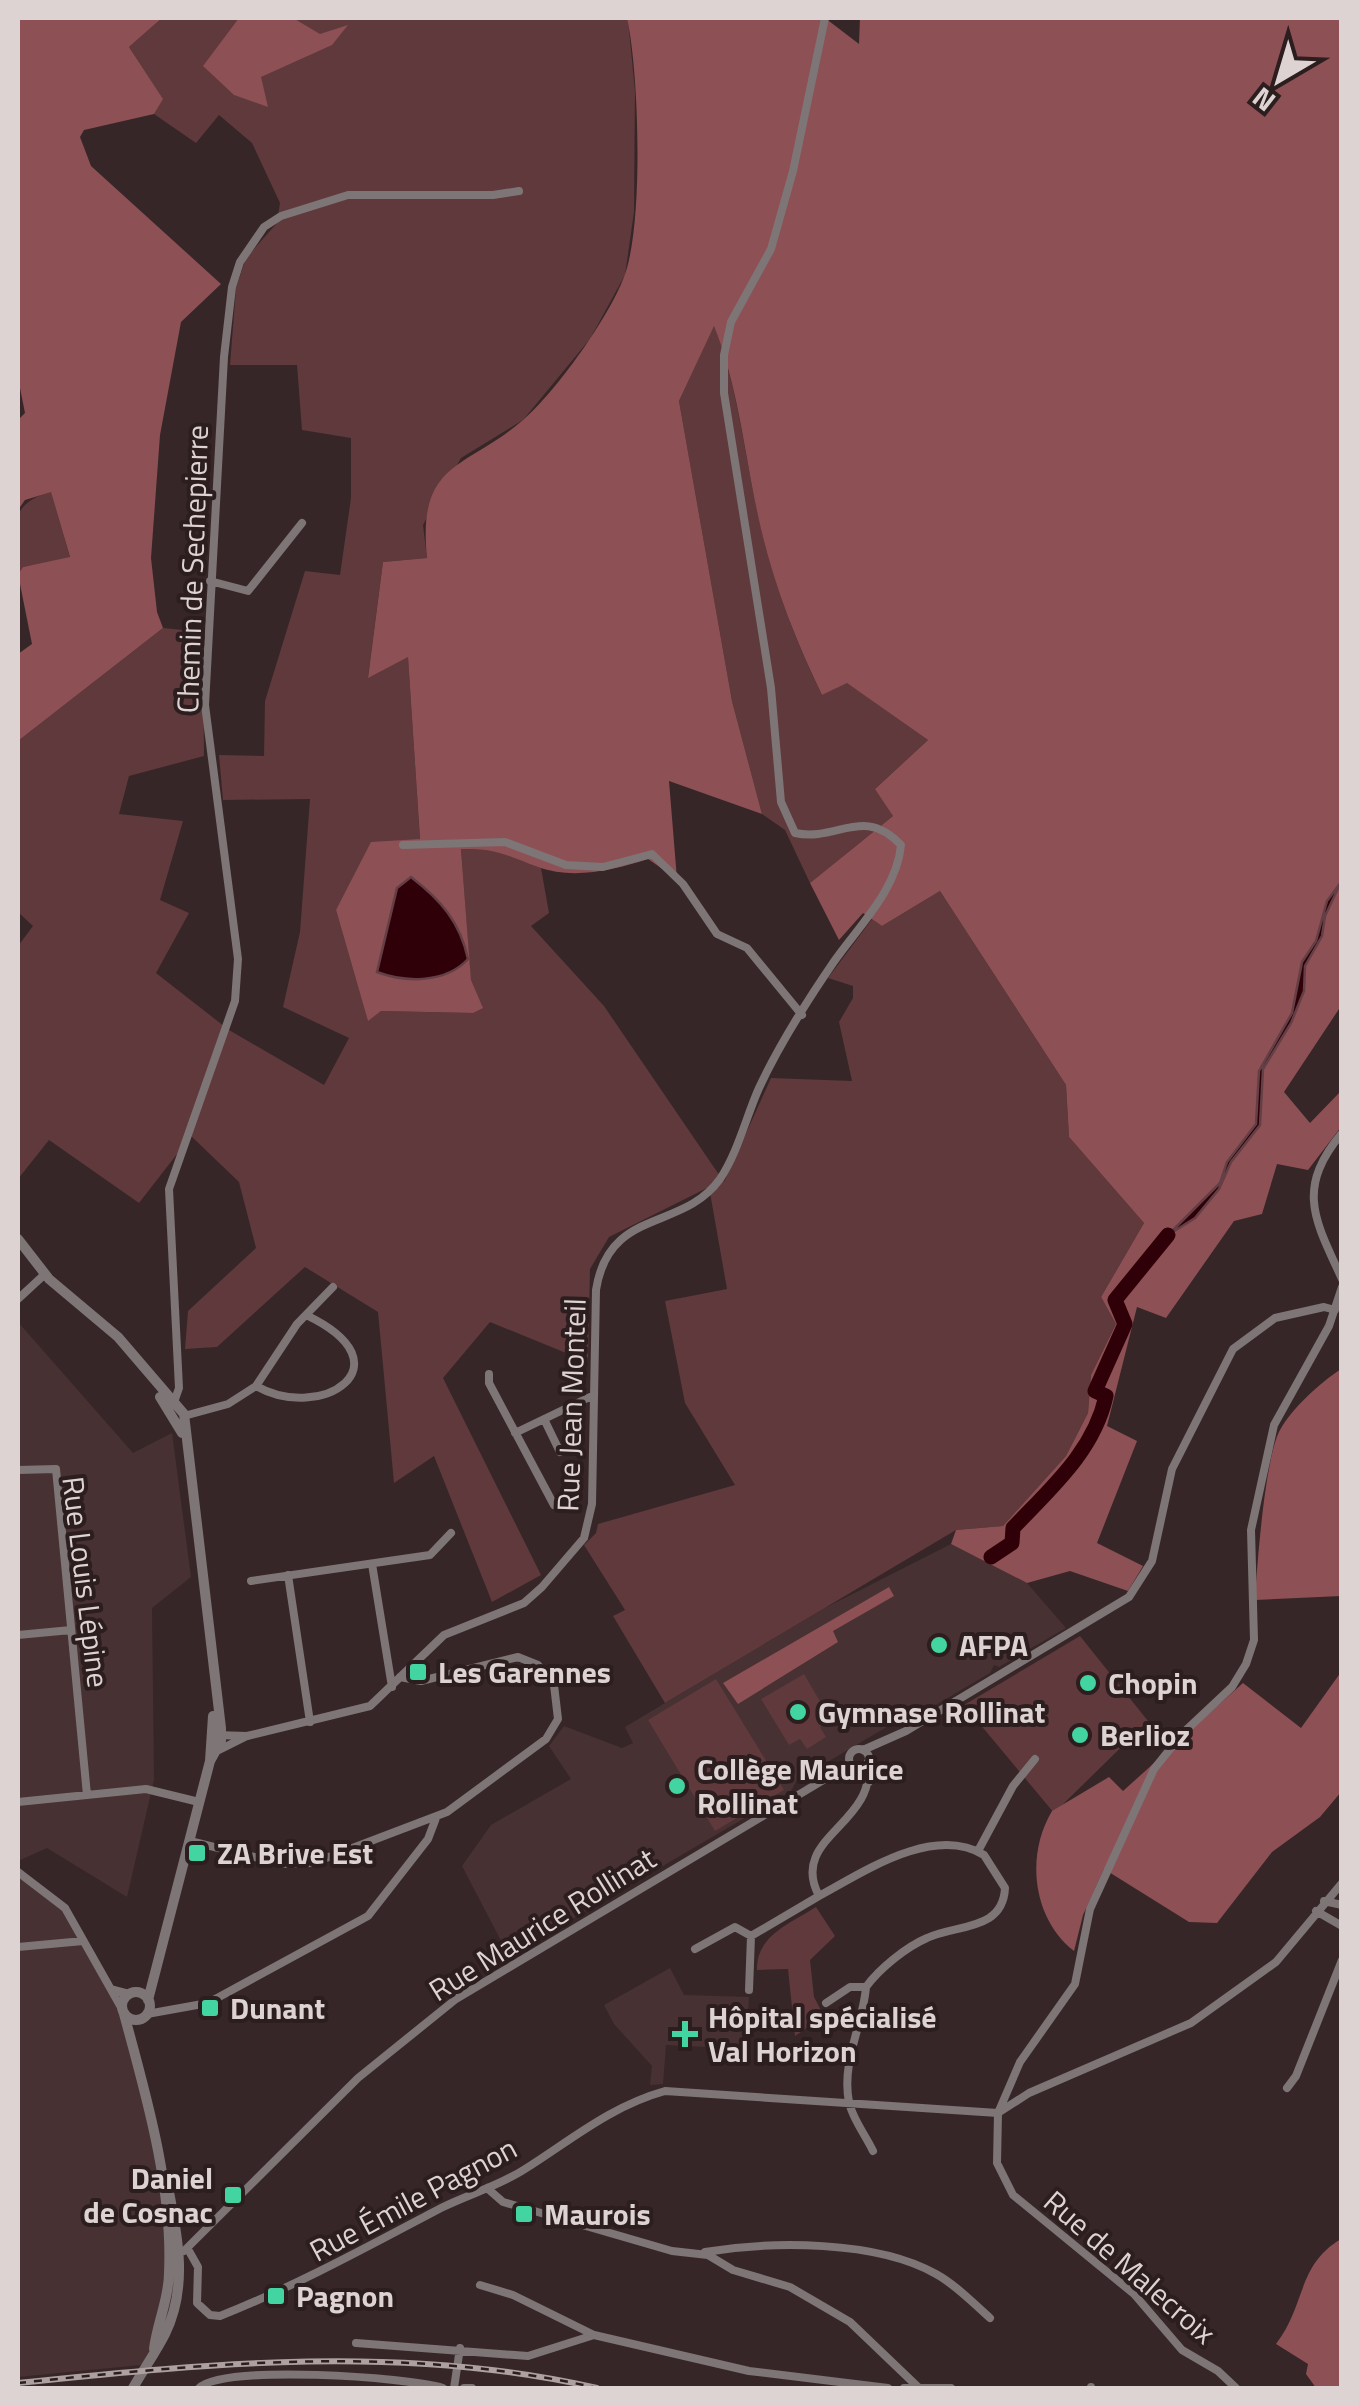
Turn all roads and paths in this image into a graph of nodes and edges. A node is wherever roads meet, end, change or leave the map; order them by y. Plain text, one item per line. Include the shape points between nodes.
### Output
1 (825, 18) edge
2 (519, 191) dead end
3 (302, 523) dead end
4 (210, 581) junction
5 (403, 844) dead end
6 (802, 1015) junction
7 (1342, 1133) edge
8 (18, 1239) edge
9 (45, 1274) junction
10 (1342, 1279) edge
11 (333, 1287) dead end
12 (1342, 1287) edge
13 (18, 1299) edge
14 (1335, 1310) junction
15 (306, 1315) junction
16 (489, 1374) dead end
17 (256, 1386) junction
18 (594, 1394) junction
19 (177, 1410) junction
20 (544, 1419) junction
21 (515, 1433) junction
22 (560, 1452) dead end
23 (18, 1470) edge
24 (554, 1505) dead end
25 (451, 1534) dead end
26 (372, 1564) junction
27 (288, 1575) junction
28 (251, 1581) dead end
29 (72, 1630) junction
30 (18, 1635) edge
31 (400, 1677) junction
32 (392, 1686) junction
33 (310, 1722) junction
34 (217, 1735) junction
35 (247, 1736) junction
36 (850, 1756) junction
37 (212, 1757) junction
38 (866, 1757) junction
39 (1034, 1759) dead end
40 (857, 1768) junction
41 (830, 1776) junction
42 (869, 1782) junction
43 (88, 1795) junction
44 (18, 1802) edge
45 (200, 1802) junction
46 (436, 1818) junction
47 (190, 1841) junction
48 (978, 1850) junction
49 (18, 1872) edge
50 (1342, 1883) edge
51 (819, 1896) junction
52 (1324, 1901) junction
53 (1342, 1905) edge
54 (1316, 1911) junction
55 (1342, 1926) edge
56 (751, 1936) junction
57 (84, 1941) junction
58 (18, 1947) edge
59 (694, 1949) dead end
60 (1342, 1960) edge
61 (150, 1982) junction
62 (108, 1986) junction
63 (866, 1987) junction
64 (749, 1990) dead end
65 (132, 1993) junction
66 (826, 2002) dead end
67 (147, 2009) junction
68 (123, 2011) junction
69 (134, 2045) junction
70 (1287, 2088) dead end
71 (849, 2102) junction
72 (998, 2113) junction
73 (154, 2143) junction
74 (873, 2151) dead end
75 (499, 2183) junction
76 (487, 2188) junction
77 (513, 2203) junction
78 (738, 2250) junction
79 (699, 2254) junction
80 (177, 2257) junction
81 (734, 2270) junction
82 (480, 2285) dead end
83 (990, 2318) dead end
84 (171, 2321) junction
85 (594, 2335) junction
86 (356, 2343) dead end
87 (460, 2348) junction
88 (154, 2349) junction
89 (374, 2384) edge
90 (918, 2387) edge
91 (133, 2388) edge
92 (199, 2388) edge
93 (443, 2388) edge
94 (454, 2388) edge
95 (464, 2388) edge
96 (472, 2388) edge
97 (888, 2388) edge
98 (904, 2388) edge
99 (951, 2388) edge
100 (1236, 2388) edge

1 - 6 street, Rue Jean Monteil via 771,249 731,322 724,393 786,819 808,836 869,824 901,845 884,893
2 - 4 street, Chemin de Sechepierre via 348,195 281,216 249,245 232,287
3 - 4 street via 248,591
4 - 19 street, Chemin de Sechepierre via 205,705 238,960 235,1001 170,1188
5 - 6 street via 504,842 566,865 603,867 652,854 683,884 716,934 747,948
6 - 18 street, Rue Jean Monteil via 762,1082 721,1177 701,1196 622,1237 605,1258 596,1290
7 - 10 street via 1316,1173 1311,1194
8 - 9 street
9 - 13 street
9 - 19 street via 118,1337
11 - 15 street
12 - 14 street
14 - 38 street via 1275,1318 1233,1349 1172,1469 1152,1561 1130,1596
14 - 72 street via 1274,1425 1251,1530 1254,1640 1246,1664 1232,1688 1154,1769 1090,1909 1074,1984 1020,2062
15 - 17 street
15 - 17 street via 344,1338 355,1363 346,1386 292,1398
16 - 21 street
17 - 19 street via 228,1404
18 - 20 street
18 - 31 street, Rue Jean Monteil via 592,1504 584,1538 524,1603 444,1635
19 - 34 street
20 - 21 street
20 - 22 street
21 - 24 street
23 - 29 street, Rue Louis Lépine via 56,1469
25 - 26 street via 430,1555
26 - 27 street
26 - 32 street
27 - 28 street
27 - 33 street
29 - 30 street
29 - 43 street, Rue Louis Lépine
31 - 32 street, Rue Jean Monteil
31 - 46 street via 421,1681 518,1657 538,1665 557,1692 558,1719 546,1740
32 - 33 street, Rue Jean Monteil via 361,1711
33 - 35 street, Rue Jean Monteil
34 - 35 street, Rue Jean Monteil
34 - 37 street
35 - 37 street, Rue Jean Monteil
36 - 38 street
36 - 40 street
36 - 41 street, Rue Maurice Rollinat
37 - 45 street
38 - 40 street, Rue Maurice Rollinat
38 - 42 street
39 - 48 street
40 - 41 street, Rue Maurice Rollinat
40 - 42 street
41 - 80 street, Rue Maurice Rollinat via 456,1999 335,2099
42 - 51 street via 864,1801 817,1854 812,1879
43 - 44 street
43 - 45 street via 146,1789
45 - 47 street
46 - 47 street via 302,1865
46 - 67 street via 368,1916 208,2003
47 - 61 street
48 - 51 street via 895,1856
48 - 63 street via 1005,1888 996,1914 925,1938
49 - 57 street via 66,1908
50 - 52 street
51 - 56 street
52 - 53 street
52 - 54 street
54 - 55 street
54 - 72 street via 1276,1962 1192,2023 1029,2092
56 - 59 street via 735,1927
56 - 64 street
57 - 58 street
57 - 62 street
60 - 70 street
61 - 65 street
61 - 67 street
62 - 65 street
62 - 68 street
63 - 66 street via 850,1987
63 - 71 street via 864,2019 852,2043
65 - 67 street
65 - 68 street
67 - 68 street via 131,2020
67 - 69 street
68 - 69 street
69 - 73 street
71 - 72 street, Rue Émile Pagnon
71 - 74 street
71 - 75 street, Rue Émile Pagnon via 665,2091 605,2116
72 - 100 street, Rue de Malecroix via 998,2163 1013,2195 1134,2294 1182,2350
73 - 80 street
73 - 80 street via 166,2177
75 - 76 street, Rue Émile Pagnon
75 - 77 street
76 - 77 street
76 - 80 street, Rue Émile Pagnon via 332,2269 220,2316 198,2303 198,2267
77 - 79 street
78 - 79 street
78 - 81 street via 728,2258
78 - 83 street via 846,2248 890,2256 935,2273
79 - 81 street
80 - 84 street
80 - 84 street
80 - 88 street
81 - 90 street via 831,2308
82 - 85 street
84 - 88 street
85 - 87 street via 528,2356
85 - 97 street via 749,2371
86 - 87 street
87 - 94 street
88 - 91 street
89 - 92 street via 275,2374
89 - 93 street
90 - 98 street
90 - 99 street
95 - 96 street

